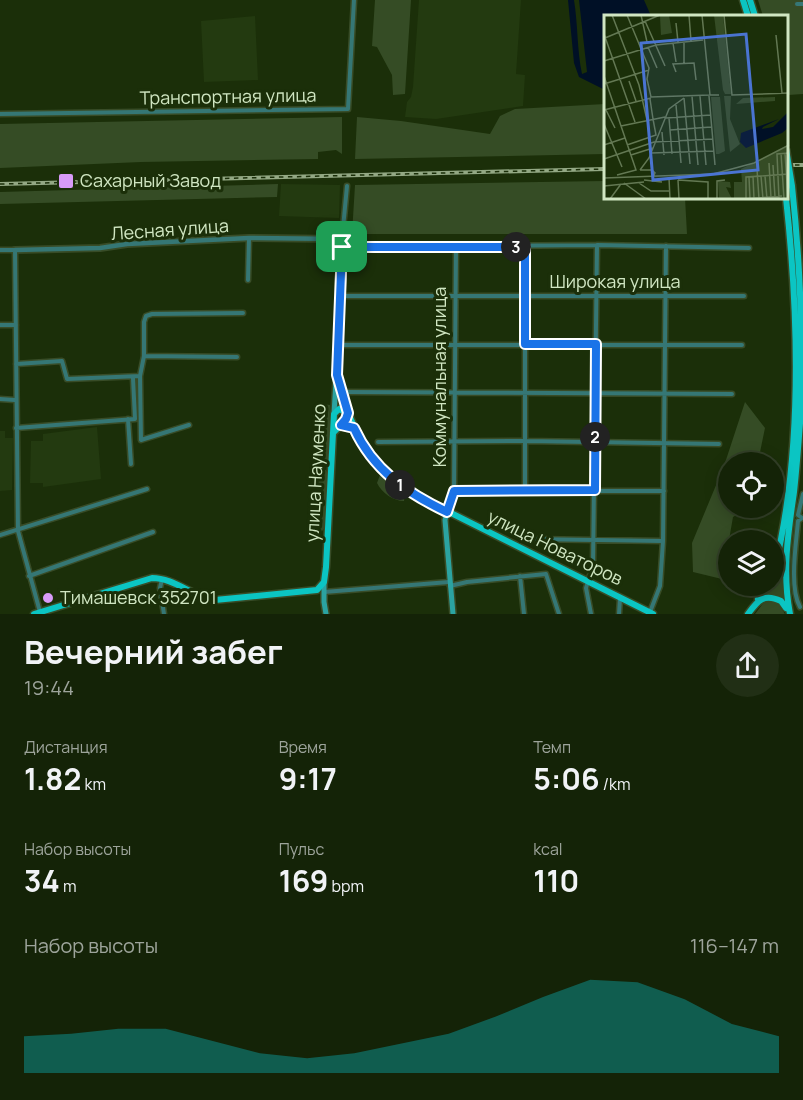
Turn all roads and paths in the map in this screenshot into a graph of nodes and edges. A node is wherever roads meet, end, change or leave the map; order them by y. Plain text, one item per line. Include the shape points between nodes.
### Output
1 (354, 0) edge
2 (743, 0) edge
3 (750, 0) edge
4 (796, 4) dead end
5 (803, 4) edge
6 (748, 15) edge
7 (755, 15) edge
8 (0, 114) edge
9 (788, 161) edge
10 (346, 186) dead end
11 (786, 200) edge
12 (249, 238) junction
13 (342, 239) junction
14 (597, 245) junction
15 (456, 246) junction
16 (666, 246) junction
17 (342, 247) junction
18 (525, 247) junction
19 (749, 248) dead end
20 (0, 250) edge
21 (15, 250) junction
22 (248, 280) dead end
23 (455, 295) junction
24 (596, 295) junction
25 (341, 296) junction
26 (525, 296) junction
27 (665, 296) junction
28 (744, 296) dead end
29 (243, 313) dead end
30 (0, 325) edge
31 (16, 325) junction
32 (455, 344) junction
33 (525, 344) junction
34 (596, 344) junction
35 (338, 345) junction
36 (665, 345) junction
37 (742, 345) dead end
38 (144, 356) junction
39 (237, 357) dead end
40 (16, 364) junction
41 (337, 375) junction
42 (141, 376) junction
43 (133, 378) junction
44 (342, 392) junction
45 (596, 392) junction
46 (455, 393) junction
47 (526, 393) junction
48 (664, 393) junction
49 (732, 394) dead end
50 (0, 399) edge
51 (15, 400) junction
52 (348, 413) junction
53 (334, 414) junction
54 (128, 419) junction
55 (189, 424) dead end
56 (337, 425) junction
57 (16, 428) junction
58 (354, 428) junction
59 (526, 441) junction
60 (378, 442) dead end
61 (455, 442) junction
62 (595, 442) junction
63 (664, 442) junction
64 (719, 444) dead end
65 (131, 464) dead end
66 (147, 489) dead end
67 (525, 490) junction
68 (595, 490) junction
69 (454, 491) junction
70 (664, 491) junction
71 (803, 494) edge
72 (447, 512) junction
73 (803, 518) edge
74 (781, 530) edge
75 (18, 531) junction
76 (153, 532) dead end
77 (0, 535) edge
78 (529, 539) dead end
79 (594, 539) junction
80 (663, 541) junction
81 (29, 576) junction
82 (520, 576) junction
83 (163, 579) junction
84 (588, 581) junction
85 (450, 584) junction
86 (320, 591) junction
87 (760, 596) edge
88 (620, 597) junction
89 (758, 599) junction
90 (800, 608) dead end
91 (38, 613) edge
92 (652, 613) edge
93 (164, 614) edge
94 (326, 614) edge
95 (453, 614) edge
96 (524, 614) edge
97 (559, 614) edge
98 (591, 614) edge
99 (619, 614) edge
100 (748, 614) edge
101 (789, 614) edge

1 - 8 street, Транспортная улица via 348,109
2 - 6 main road
3 - 7 main road
4 - 5 street
9 - 101 main road, bridge via 801,287 803,362 785,563
10 - 13 street, улица Науменко
11 - 74 main road via 795,287 794,409
12 - 13 street, Лесная улица
12 - 21 street, Лесная улица
12 - 22 street
13 - 17 main road, улица Науменко
14 - 16 street
14 - 18 street
14 - 24 street
15 - 17 street
15 - 18 street
15 - 23 street, Коммунальная улица
16 - 19 street
16 - 27 street
17 - 25 main road, улица Науменко
18 - 26 street
20 - 21 street, Лесная улица
21 - 31 street
23 - 25 street, Широкая улица
23 - 26 street, Широкая улица
23 - 32 street, Коммунальная улица
24 - 26 street, Широкая улица
24 - 27 street, Широкая улица
24 - 34 street
25 - 35 main road, улица Науменко
26 - 33 street
27 - 28 street, Широкая улица
27 - 36 street
29 - 38 street via 146,315
30 - 31 street
31 - 40 street
32 - 33 street
32 - 35 street
32 - 46 street, Коммунальная улица
33 - 34 street
33 - 47 street
34 - 36 street
34 - 45 street
35 - 41 main road, улица Науменко
36 - 37 street
36 - 48 street
38 - 39 street
38 - 42 street
40 - 43 street via 62,362 67,379
40 - 51 street
41 - 44 main road, улица Новаторов
41 - 53 main road, улица Науменко
42 - 43 street
42 - 55 street via 141,440
43 - 54 street via 135,419
44 - 46 street
44 - 52 main road, улица Новаторов
45 - 47 street
45 - 48 street
45 - 62 street
46 - 47 street
46 - 61 street, Коммунальная улица
47 - 59 street
48 - 49 street
48 - 63 street
50 - 51 street
51 - 57 street
52 - 53 main road via 339,409
52 - 56 main road
52 - 58 main road, улица Новаторов
53 - 56 main road, улица Науменко
54 - 57 street
54 - 65 street
56 - 58 main road
56 - 86 main road, улица Науменко via 333,434 324,582
57 - 75 street
58 - 72 main road, улица Новаторов via 369,456 385,474
59 - 61 street
59 - 62 street
59 - 67 street
60 - 61 street
61 - 69 street, Коммунальная улица
62 - 63 street
62 - 68 street
63 - 64 street
63 - 70 street
66 - 75 street
67 - 68 street
67 - 69 street
68 - 70 street
68 - 79 street
69 - 72 street, Коммунальная улица
70 - 80 street
71 - 73 street via 798,515
72 - 84 main road, улица Новаторов
72 - 85 main road, Коммунальная улица
73 - 90 street via 798,521 795,562 796,600
75 - 77 street
75 - 81 street
76 - 81 street
78 - 79 street
79 - 80 street
79 - 84 street via 594,566
80 - 92 street via 660,586
81 - 91 street
82 - 85 street
82 - 96 street
82 - 97 street via 546,574
83 - 86 main road via 203,599 215,600
83 - 91 main road via 146,580
83 - 93 street via 160,588
84 - 88 main road, улица Новаторов
84 - 98 street
85 - 86 street
85 - 95 main road, Коммунальная улица
86 - 94 main road
87 - 89 main road
88 - 92 main road, улица Новаторов
88 - 99 street
89 - 100 main road
89 - 101 main road via 781,601

